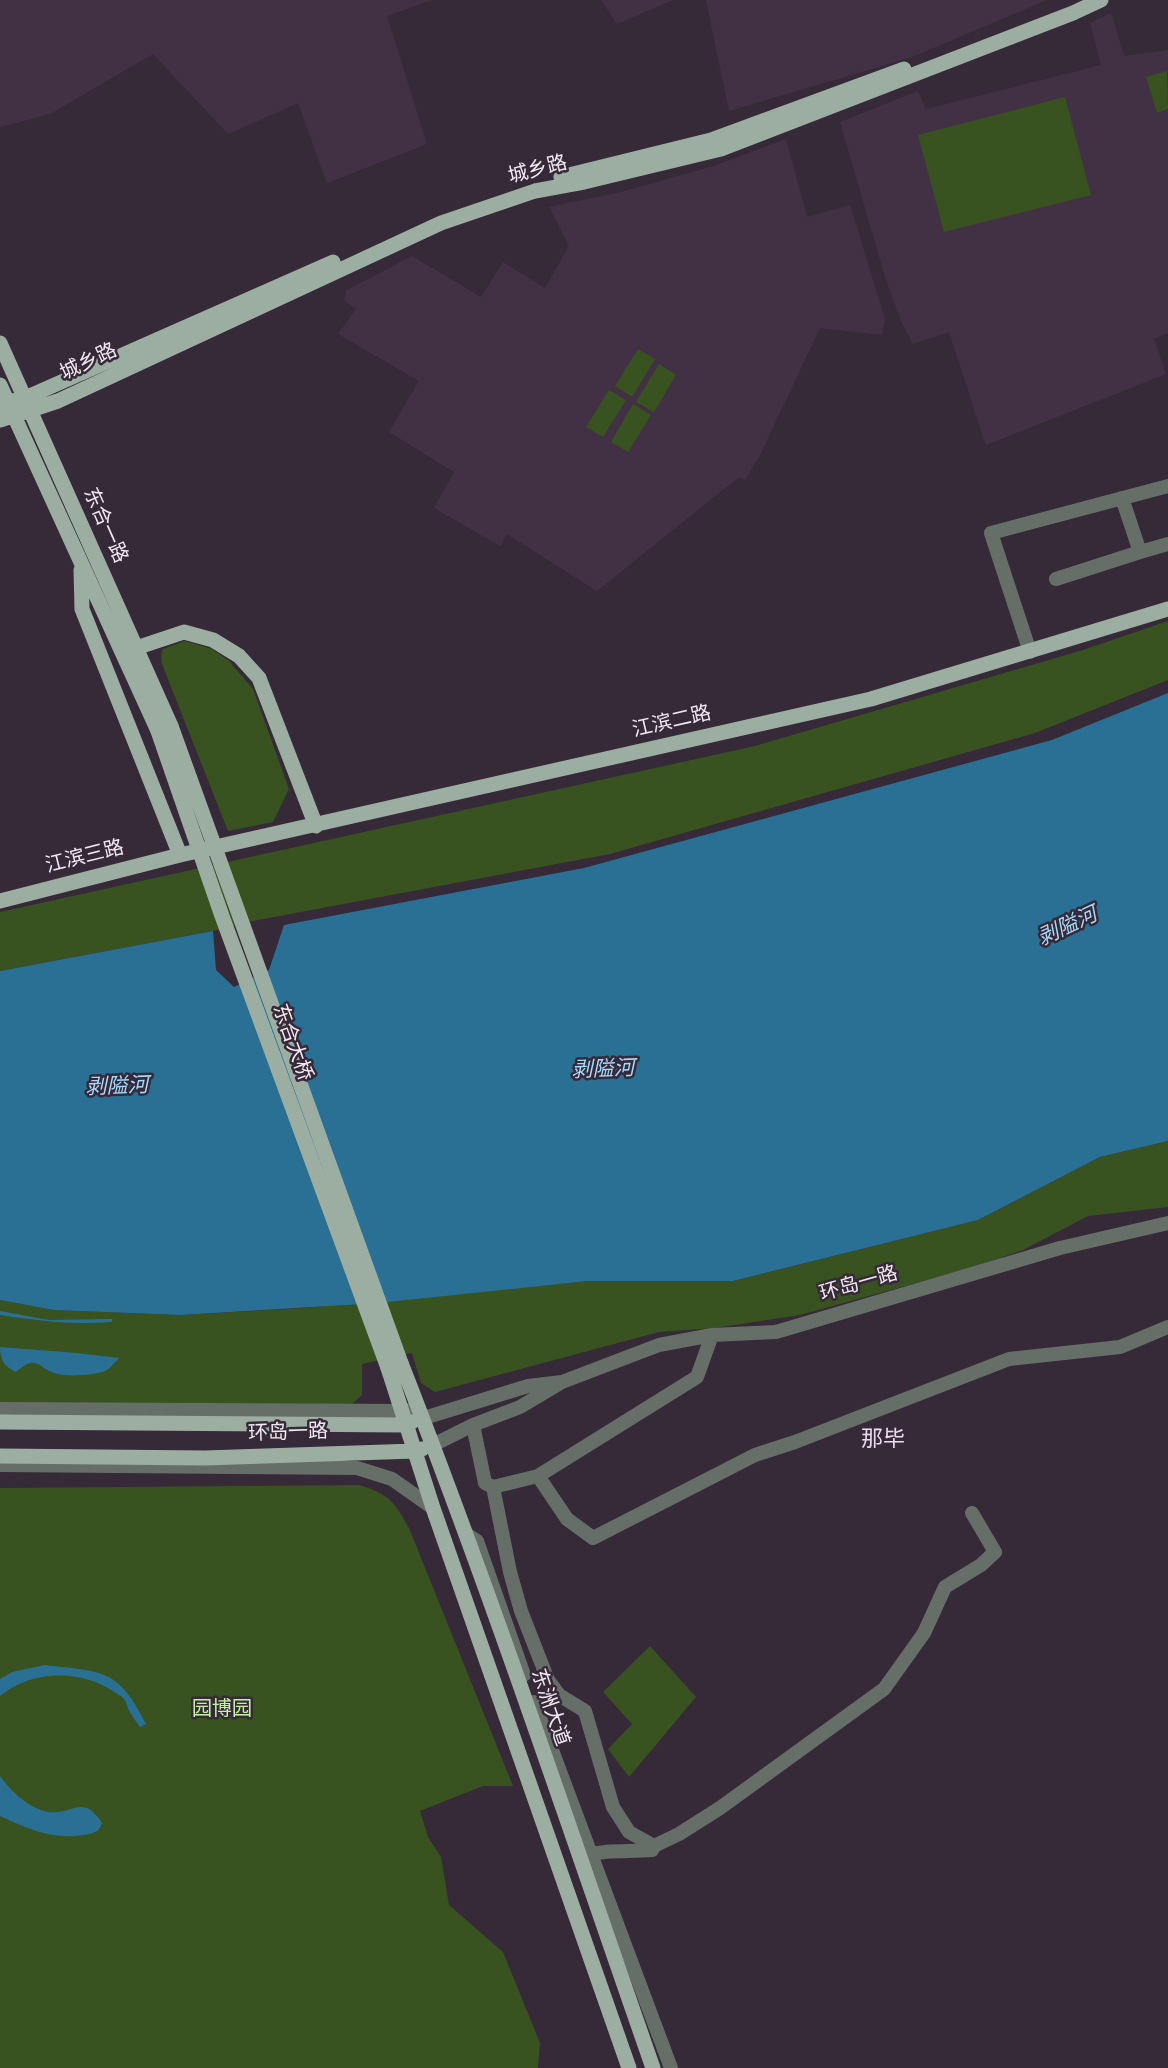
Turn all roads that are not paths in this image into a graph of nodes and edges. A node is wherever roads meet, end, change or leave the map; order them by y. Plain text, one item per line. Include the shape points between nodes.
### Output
1 (1083, 0) edge
2 (1101, 0) edge
3 (0, 343) edge
4 (0, 385) edge
5 (28, 405) junction
6 (5, 411) edge
7 (1168, 486) edge
8 (1122, 498) junction
9 (1168, 544) edge
10 (1140, 552) junction
11 (81, 564) junction
12 (1056, 579) dead end
13 (1168, 609) edge
14 (136, 648) junction
15 (1030, 652) junction
16 (164, 728) junction
17 (316, 826) junction
18 (180, 855) junction
19 (0, 901) edge
20 (1167, 1225) edge
21 (1168, 1327) edge
22 (712, 1335) junction
23 (394, 1366) junction
24 (562, 1382) junction
25 (0, 1409) edge
26 (421, 1413) junction
27 (403, 1418) junction
28 (0, 1422) edge
29 (473, 1425) junction
30 (433, 1445) junction
31 (415, 1451) junction
32 (0, 1456) edge
33 (181, 1462) junction
34 (0, 1465) edge
35 (538, 1476) junction
36 (493, 1487) junction
37 (434, 1508) junction
38 (972, 1513) dead end
39 (465, 1533) junction
40 (476, 1565) junction
41 (456, 1571) junction
42 (654, 1846) junction
43 (586, 1856) junction
44 (629, 2068) edge
45 (653, 2068) edge
46 (671, 2068) edge

1 - 5 main road, 城乡路 via 711,140 532,184 438,216
2 - 5 main road, 城乡路 via 721,150 534,191 441,223 58,400
3 - 5 main road, 东合一路
4 - 6 main road, 东合一路
5 - 6 main road, 城乡路
5 - 14 main road, 东合一路
6 - 11 main road, 东合一路
7 - 8 street
8 - 10 street
8 - 15 street via 991,533
9 - 10 street
10 - 12 street
11 - 16 main road, 东合一路
11 - 18 main road via 82,609
13 - 15 main road, 江滨二路
14 - 16 main road, 东合一路
14 - 17 main road via 184,632 213,640 239,656 259,678
15 - 17 main road, 江滨二路 via 871,699
16 - 23 main road, 东合大桥, bridge via 230,938
17 - 18 main road, 江滨二路
18 - 19 main road, 江滨三路
20 - 22 street, 环岛一路 via 1060,1248 776,1332
21 - 35 street via 1120,1347 1009,1359 755,1455 593,1538 567,1520
22 - 24 street, 环岛一路 via 659,1345
22 - 35 street via 697,1377
23 - 26 main road, 东洲大道
23 - 27 main road
24 - 26 street, 环岛一路 via 528,1386
24 - 29 street, 环岛一路 via 520,1407
25 - 27 street
26 - 27 main road, 环岛一路
26 - 30 main road, 东洲大道
27 - 28 main road, 环岛一路
27 - 31 main road
29 - 30 street, 环岛一路
29 - 36 street via 485,1483
30 - 31 main road, 环岛一路
30 - 39 main road, 东洲大道
31 - 33 main road, 环岛一路
31 - 37 main road
32 - 33 main road, 环岛一路
33 - 34 street
33 - 37 street via 357,1468 392,1479
35 - 36 street
36 - 42 street via 521,1611 548,1680 558,1695 585,1711 613,1807 629,1832
37 - 41 main road
38 - 42 street via 994,1552 981,1565 945,1587 924,1633 884,1689 720,1808
39 - 40 main road, 东洲大道
39 - 43 street via 477,1540
40 - 41 main road
40 - 43 main road, 东洲大道
41 - 44 main road
42 - 43 street via 651,1850 602,1851
43 - 45 main road, 东洲大道
43 - 46 street

